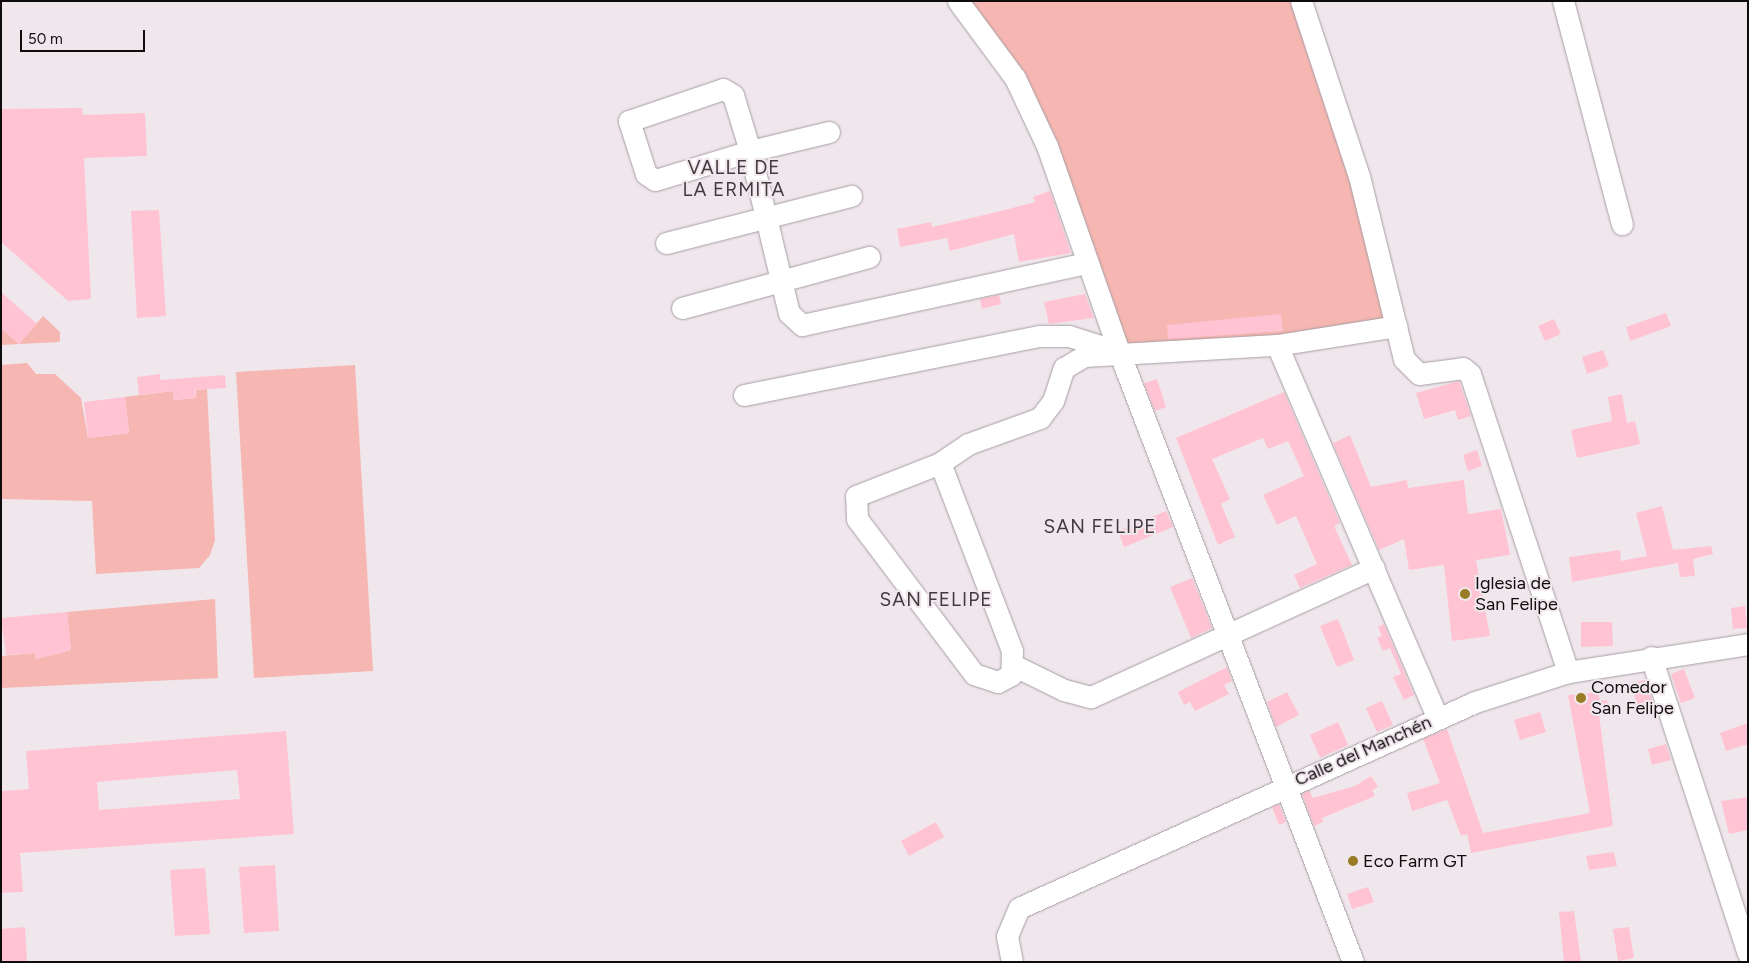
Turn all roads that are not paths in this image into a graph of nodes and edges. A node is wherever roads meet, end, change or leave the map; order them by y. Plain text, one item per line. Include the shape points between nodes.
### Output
1 (958, 1) edge
2 (1301, 1) edge
3 (1563, 1) edge
4 (829, 132) dead end
5 (750, 151) junction
6 (850, 196) dead end
7 (766, 219) junction
8 (1622, 224) dead end
9 (666, 243) dead end
10 (869, 257) dead end
11 (1086, 263) junction
12 (781, 282) junction
13 (682, 308) dead end
14 (1398, 326) junction
15 (1277, 345) junction
16 (1119, 352) junction
17 (744, 395) dead end
18 (940, 463) junction
19 (1374, 568) junction
20 (1226, 634) junction
21 (1748, 644) edge
22 (1651, 657) junction
23 (1015, 666) junction
24 (1568, 672) junction
25 (1438, 718) junction
26 (1285, 786) junction
27 (1748, 954) edge
28 (1012, 962) edge
29 (1353, 962) edge

1 - 11 street via 1015,78 1047,146
2 - 14 street via 1359,176
3 - 8 street
4 - 5 street
5 - 5 street via 650,179 629,121 723,89 733,95
5 - 7 street
6 - 7 street
7 - 9 street
7 - 12 street
10 - 12 street
11 - 12 street via 814,325 793,321
11 - 16 street
12 - 13 street
14 - 15 street
14 - 24 street via 1404,359 1413,371 1426,374 1463,368 1470,374
15 - 16 street
15 - 19 street
16 - 17 street via 1069,336 1040,336
16 - 18 street via 1070,362 1059,375 1049,409 1040,418 968,444
16 - 20 street
18 - 23 street
18 - 23 street via 861,491 853,506 857,519 974,674 998,682 1011,675
19 - 20 street
19 - 25 street
20 - 23 street via 1091,697 1064,690
20 - 26 street
21 - 22 street, Calle del Manchén
22 - 24 street, Calle del Manchén
22 - 27 street
24 - 25 street, Calle del Manchén
25 - 26 street, Calle del Manchén
26 - 28 street, Calle del Manchén via 1057,887 1019,908 1008,928
26 - 29 street

